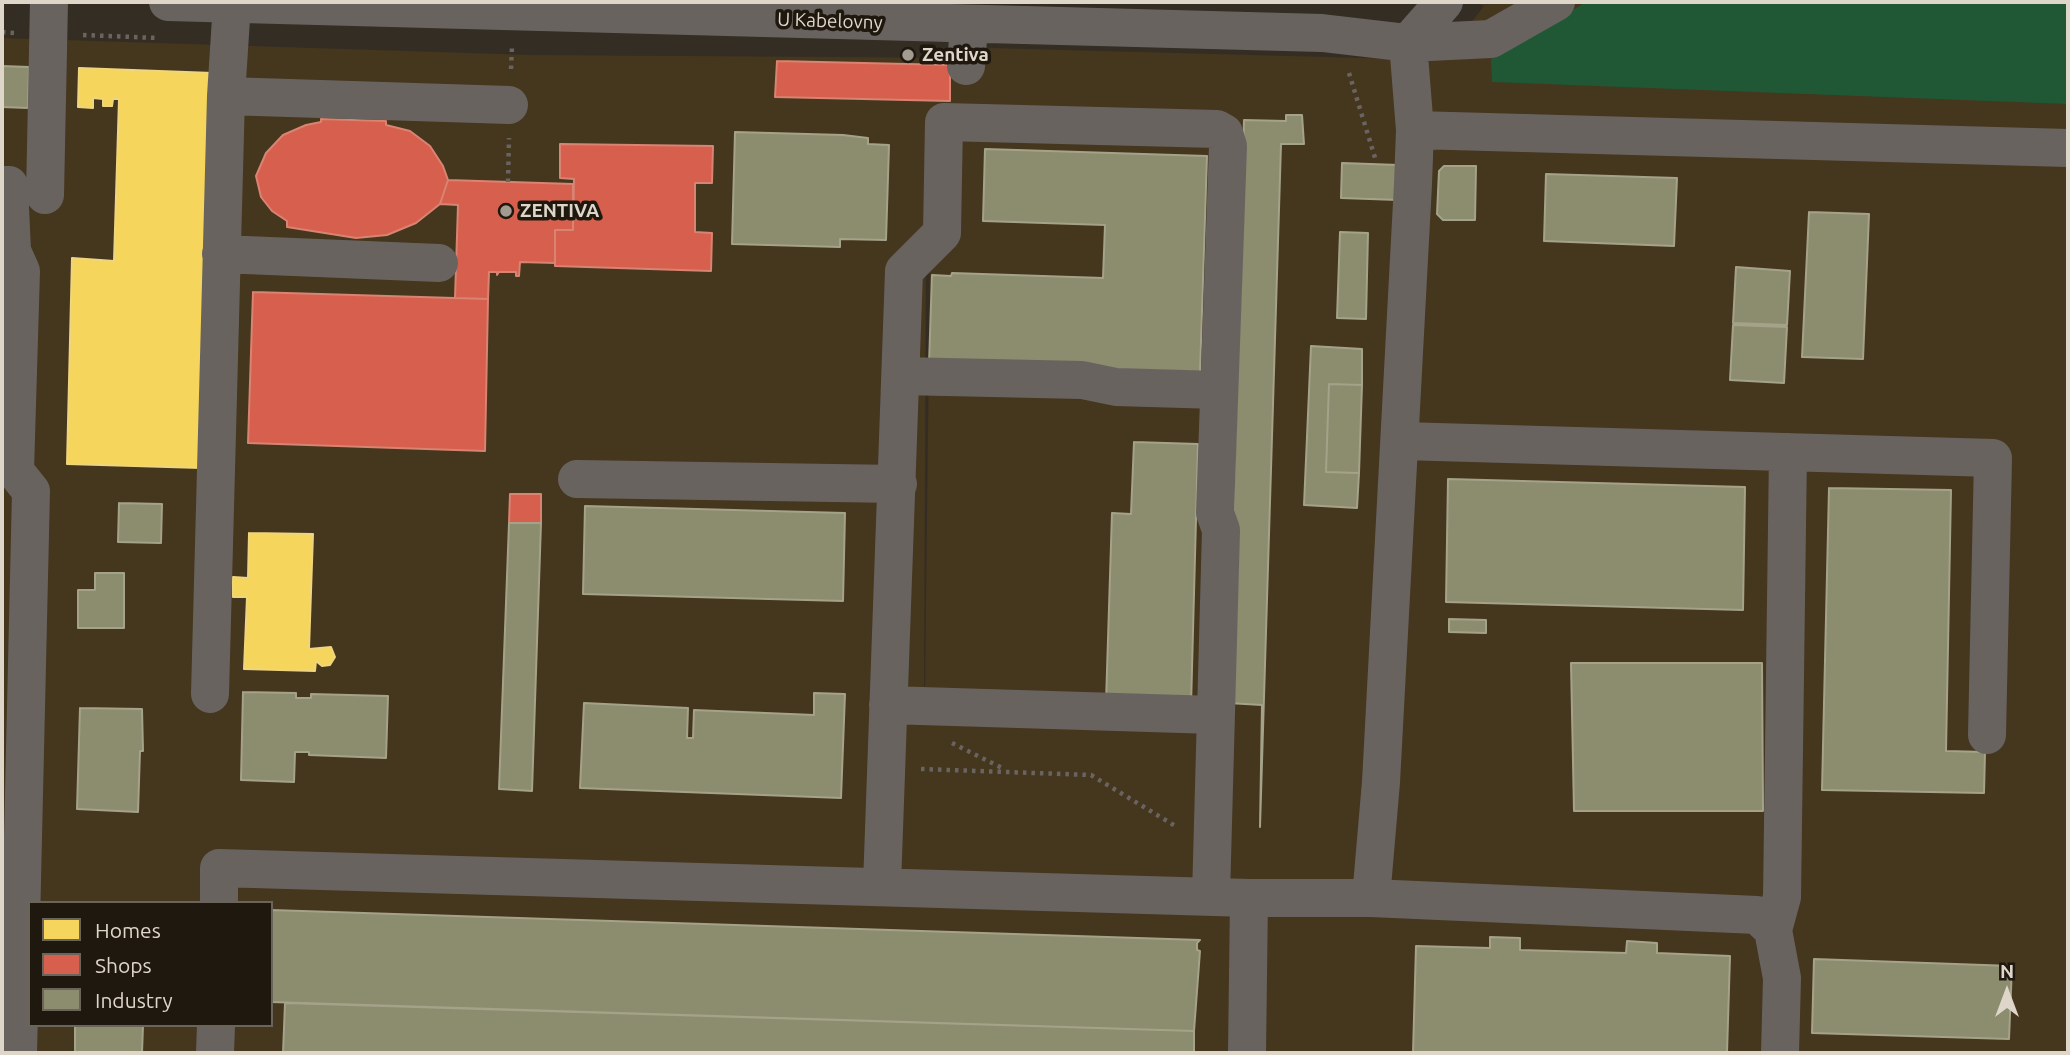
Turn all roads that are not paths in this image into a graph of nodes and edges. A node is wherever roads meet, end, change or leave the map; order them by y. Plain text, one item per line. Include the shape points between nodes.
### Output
1 (1444, 2) edge
2 (1556, 2) edge
3 (232, 4) junction
4 (1193, 16) edge
5 (1322, 17) edge
6 (49, 18) edge
7 (164, 20) edge
8 (970, 24) junction
9 (1408, 43) junction
10 (966, 66) dead end
11 (226, 96) junction
12 (509, 105) dead end
13 (1415, 130) junction
14 (2068, 148) edge
15 (2, 185) edge
16 (45, 195) dead end
17 (221, 254) junction
18 (439, 263) dead end
19 (901, 376) junction
20 (1219, 390) junction
21 (1402, 440) junction
22 (1788, 452) junction
23 (577, 479) dead end
24 (898, 484) junction
25 (17, 491) edge
26 (210, 694) dead end
27 (888, 705) junction
28 (1215, 715) junction
29 (1987, 735) dead end
30 (882, 885) junction
31 (1212, 896) junction
32 (1249, 898) junction
33 (1371, 898) junction
34 (219, 901) edge
35 (1773, 930) junction
36 (216, 1027) edge
37 (18, 1053) edge
38 (215, 1053) edge
39 (1248, 1053) edge
40 (1780, 1053) edge

1 - 9 street
2 - 9 street, U Kabelovny via 1491,39
3 - 7 street, U Kabelovny
3 - 8 street, U Kabelovny
3 - 11 street
4 - 5 street, U Kabelovny
4 - 8 street, U Kabelovny
5 - 9 street, U Kabelovny
6 - 16 street
8 - 10 street
9 - 13 street
11 - 12 street
11 - 17 street
13 - 14 street
13 - 21 street
15 - 25 street via 9,185 12,251 21,271
17 - 18 street
17 - 26 street
19 - 20 street via 1082,380 1116,387
19 - 20 street via 904,271 942,233 944,122 1217,129 1224,133 1228,146
19 - 24 street
20 - 28 street
21 - 22 street
21 - 33 street
22 - 29 street via 1993,458
22 - 35 street via 1782,897
23 - 24 street
24 - 27 street
25 - 37 street
27 - 28 street
27 - 30 street
28 - 31 street
30 - 31 street
30 - 34 street via 219,868
31 - 32 street
32 - 33 street
32 - 39 street
33 - 35 street via 1757,915
35 - 40 street via 1782,978
36 - 38 street

